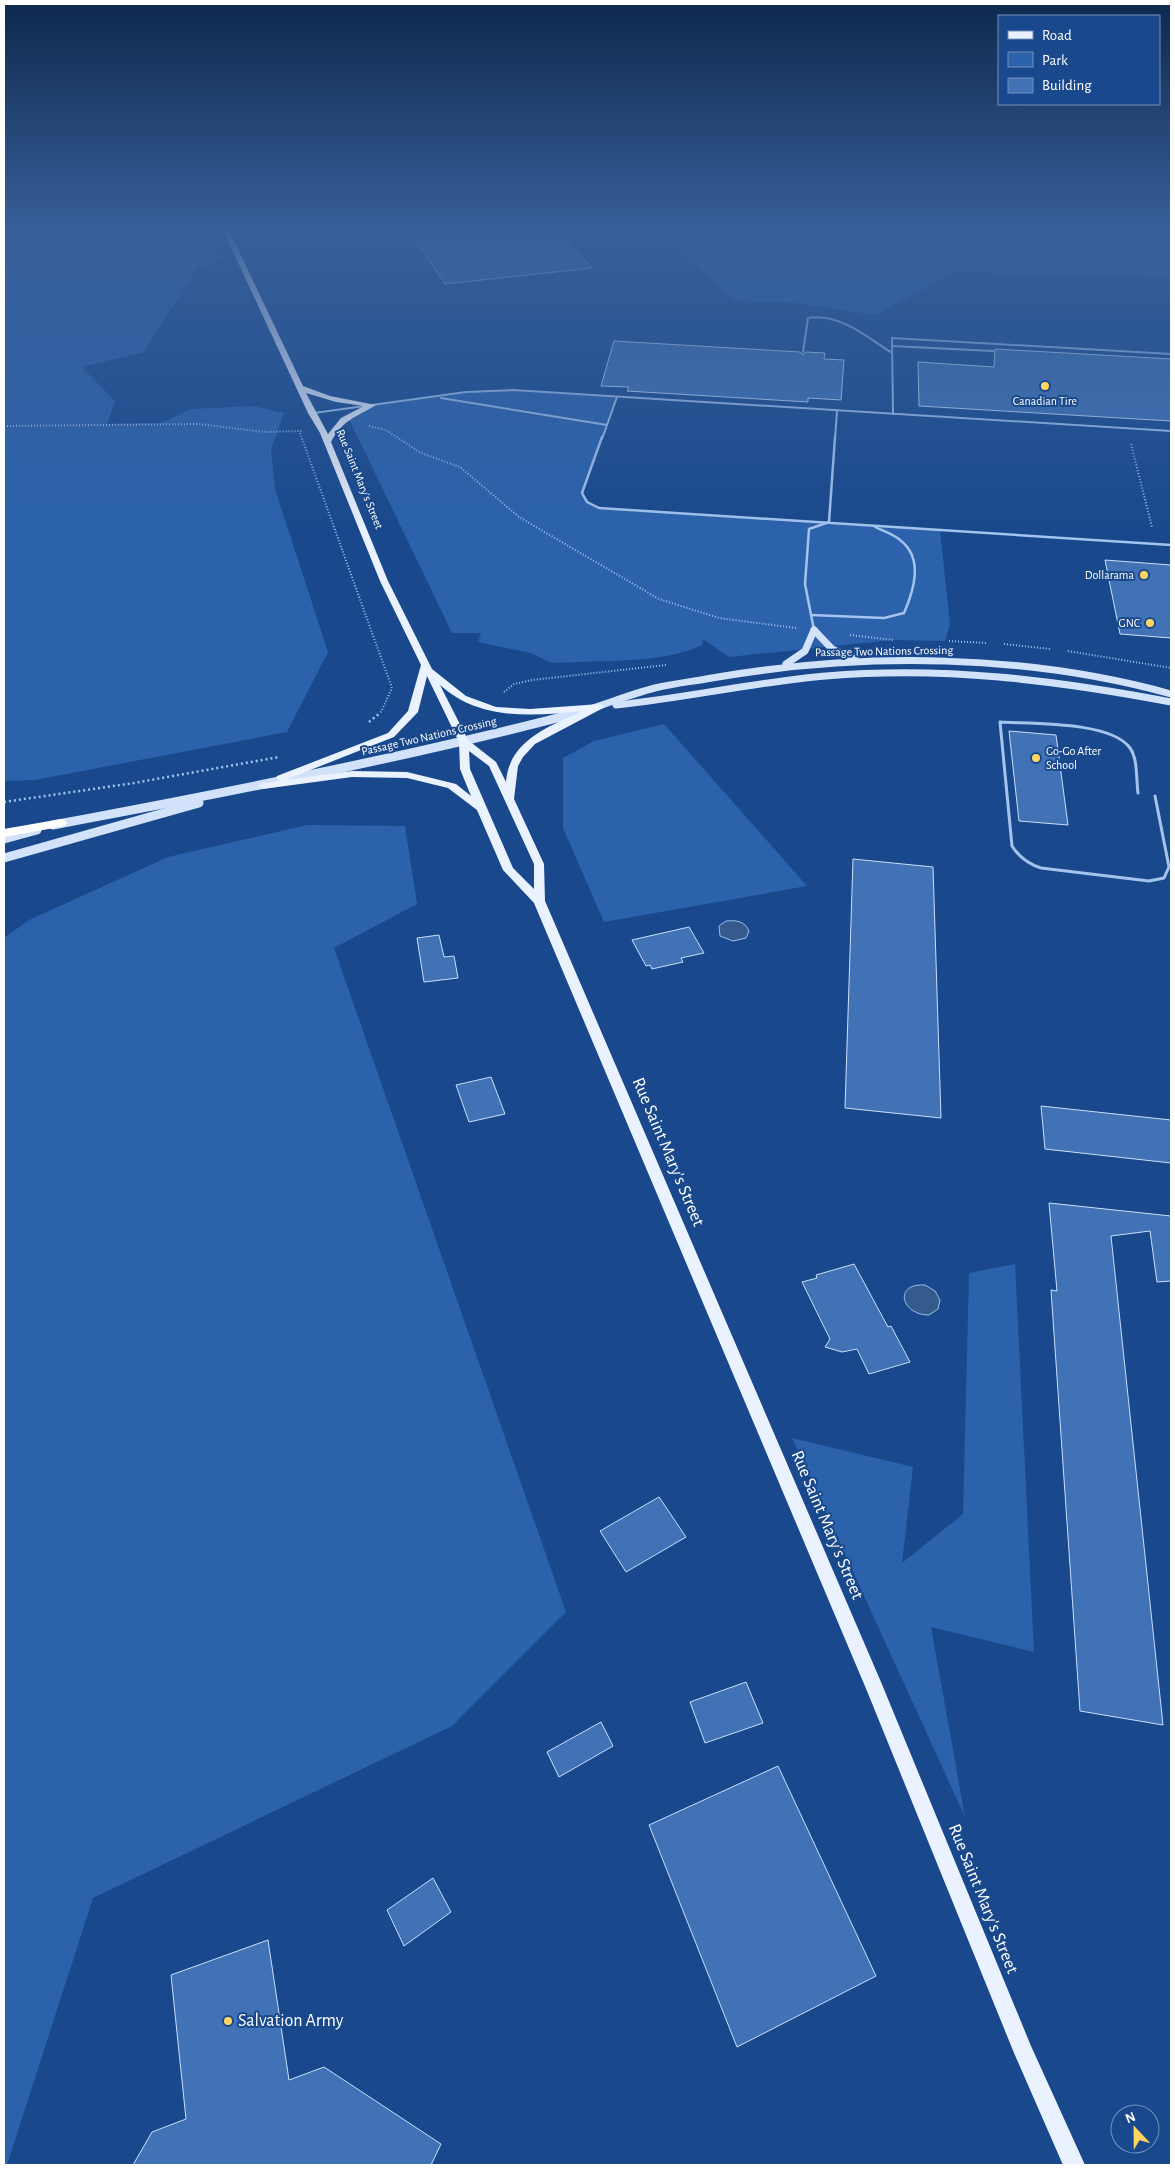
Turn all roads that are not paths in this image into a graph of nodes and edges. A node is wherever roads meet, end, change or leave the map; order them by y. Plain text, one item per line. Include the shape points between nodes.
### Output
1 (273, 329) edge
2 (806, 329) edge
3 (853, 329) edge
4 (892, 346) junction
5 (993, 351) dead end
6 (803, 352) dead end
7 (892, 353) junction
8 (1171, 354) edge
9 (301, 388) junction
10 (617, 396) junction
11 (436, 397) junction
12 (373, 405) junction
13 (838, 411) junction
14 (312, 413) junction
15 (893, 414) junction
16 (607, 425) junction
17 (1171, 432) edge
18 (327, 443) junction
19 (828, 522) junction
20 (872, 525) junction
21 (1171, 545) edge
22 (811, 615) junction
23 (814, 630) junction
24 (865, 662) junction
25 (425, 666) junction
26 (778, 667) junction
27 (1170, 693) edge
28 (1171, 702) edge
29 (600, 707) junction
30 (464, 742) junction
31 (263, 786) junction
32 (1138, 793) dead end
33 (1155, 796) dead end
34 (510, 802) junction
35 (481, 808) junction
36 (61, 822) junction
37 (4, 833) edge
38 (4, 839) edge
39 (4, 858) edge
40 (539, 901) junction
41 (1074, 2165) edge

1 - 9 main road, Rue Saint Mary's Street
2 - 6 lane
3 - 7 lane
4 - 5 lane
4 - 7 lane
4 - 8 lane via 892,338
7 - 15 lane
9 - 12 main road via 342,402
9 - 14 main road, Rue Saint Mary's Street
10 - 11 lane via 490,390
10 - 13 lane
10 - 16 lane
11 - 12 lane
11 - 16 lane
12 - 14 lane
12 - 18 main road via 335,426
13 - 15 lane
13 - 19 lane
14 - 18 main road, Rue Saint Mary's Street
15 - 17 lane
16 - 19 lane via 582,493 587,502 599,508
18 - 25 main road, Rue Saint Mary's Street via 384,581
19 - 20 lane
19 - 22 lane via 809,529 805,584
20 - 21 lane
20 - 22 lane via 903,542 914,556 914,593 904,612 884,618
22 - 23 lane
23 - 24 main road via 828,648 842,656
23 - 26 main road via 809,648 800,658
24 - 26 main road, Passage Two Nations Crossing
24 - 27 main road, Passage Two Nations Crossing via 1030,666
25 - 29 main road via 462,698 492,710 534,712
25 - 30 main road, Rue Saint Mary's Street
25 - 31 main road via 413,712 391,735
26 - 29 main road, Passage Two Nations Crossing via 654,688
28 - 29 main road, Passage Two Nations Crossing via 1055,682 936,672 825,676
29 - 30 main road, Passage Two Nations Crossing
29 - 34 main road via 531,741 518,756 511,773
30 - 31 main road, Passage Two Nations Crossing
30 - 34 main road, Rue Saint Mary's Street via 494,764
30 - 35 main road, Rue Saint Mary's Street via 465,769
31 - 35 main road via 352,774 407,775 452,786
31 - 36 main road, Passage Two Nations Crossing
31 - 39 main road, Passage Two Nations Crossing
32 - 33 lane via 1130,748 1115,736 1098,730 1000,722 1012,846 1030,865 1149,881 1164,878 1169,867
34 - 40 main road, Rue Saint Mary's Street via 539,864
35 - 40 main road, Rue Saint Mary's Street via 508,870
36 - 37 highway
36 - 38 main road, Passage Two Nations Crossing
40 - 41 main road, Rue Saint Mary's Street via 867,1669 1024,2053

